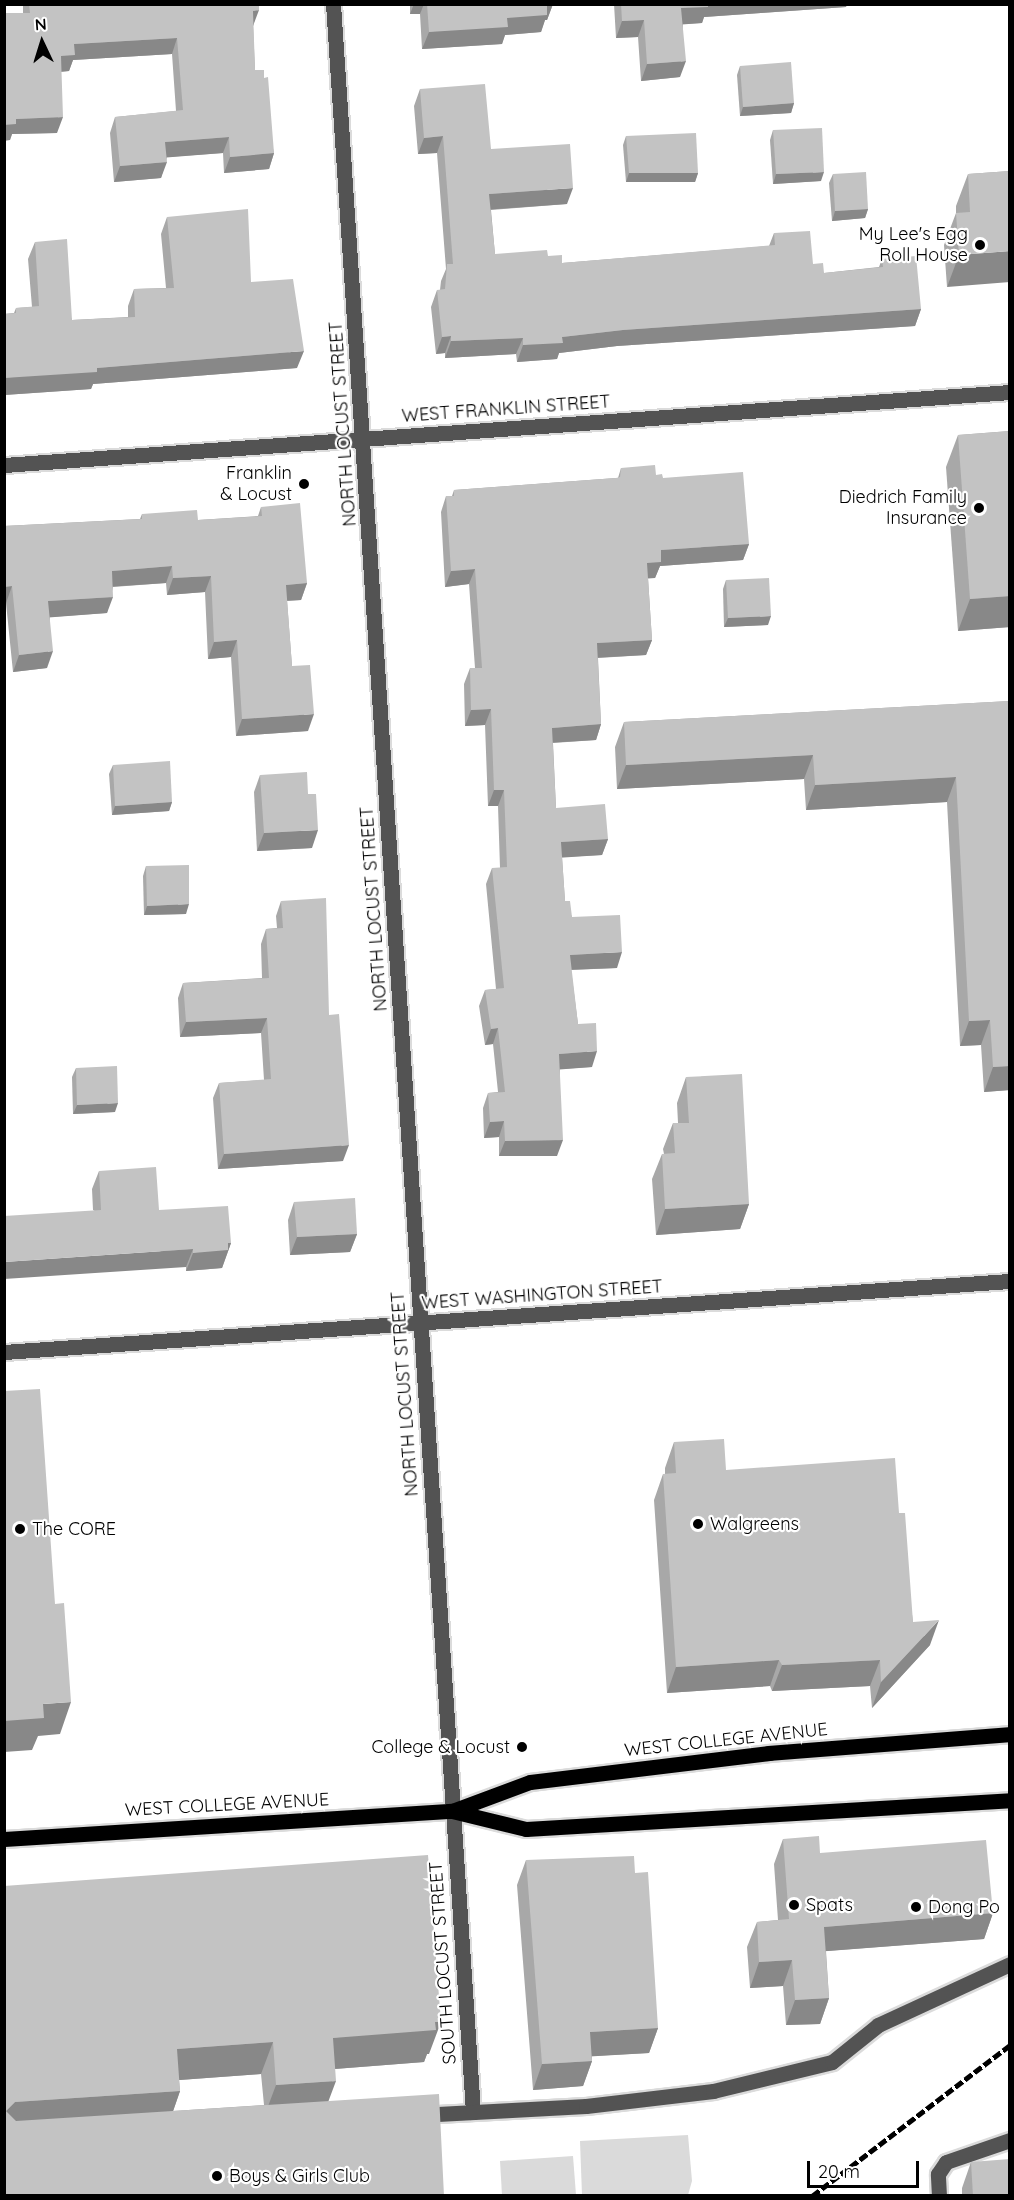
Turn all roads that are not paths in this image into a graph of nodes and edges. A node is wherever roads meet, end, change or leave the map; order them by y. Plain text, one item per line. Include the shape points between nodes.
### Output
1 (333, 4) edge
2 (1010, 392) edge
3 (363, 439) junction
4 (4, 465) edge
5 (1010, 1281) edge
6 (420, 1323) junction
7 (4, 1352) edge
8 (1010, 1734) edge
9 (1010, 1800) edge
10 (452, 1811) junction
11 (4, 1839) edge
12 (1010, 1964) edge
13 (473, 2112) junction
14 (398, 2117) edge
15 (1010, 2140) edge
16 (939, 2196) edge

1 - 3 street, NORTH LOCUST STREET
2 - 3 street, WEST FRANKLIN STREET
3 - 4 street, WEST FRANKLIN STREET
3 - 6 street, NORTH LOCUST STREET
5 - 6 street, WEST WASHINGTON STREET
6 - 7 street, WEST WASHINGTON STREET
6 - 10 street, NORTH LOCUST STREET
8 - 10 main road, WEST COLLEGE AVENUE via 770,1752 530,1782
9 - 10 main road, WEST COLLEGE AVENUE via 525,1829
10 - 11 main road, WEST COLLEGE AVENUE
10 - 13 street, SOUTH LOCUST STREET
12 - 13 street via 878,2025 832,2061 712,2091 586,2106
13 - 14 street
15 - 16 street via 946,2162 938,2174

